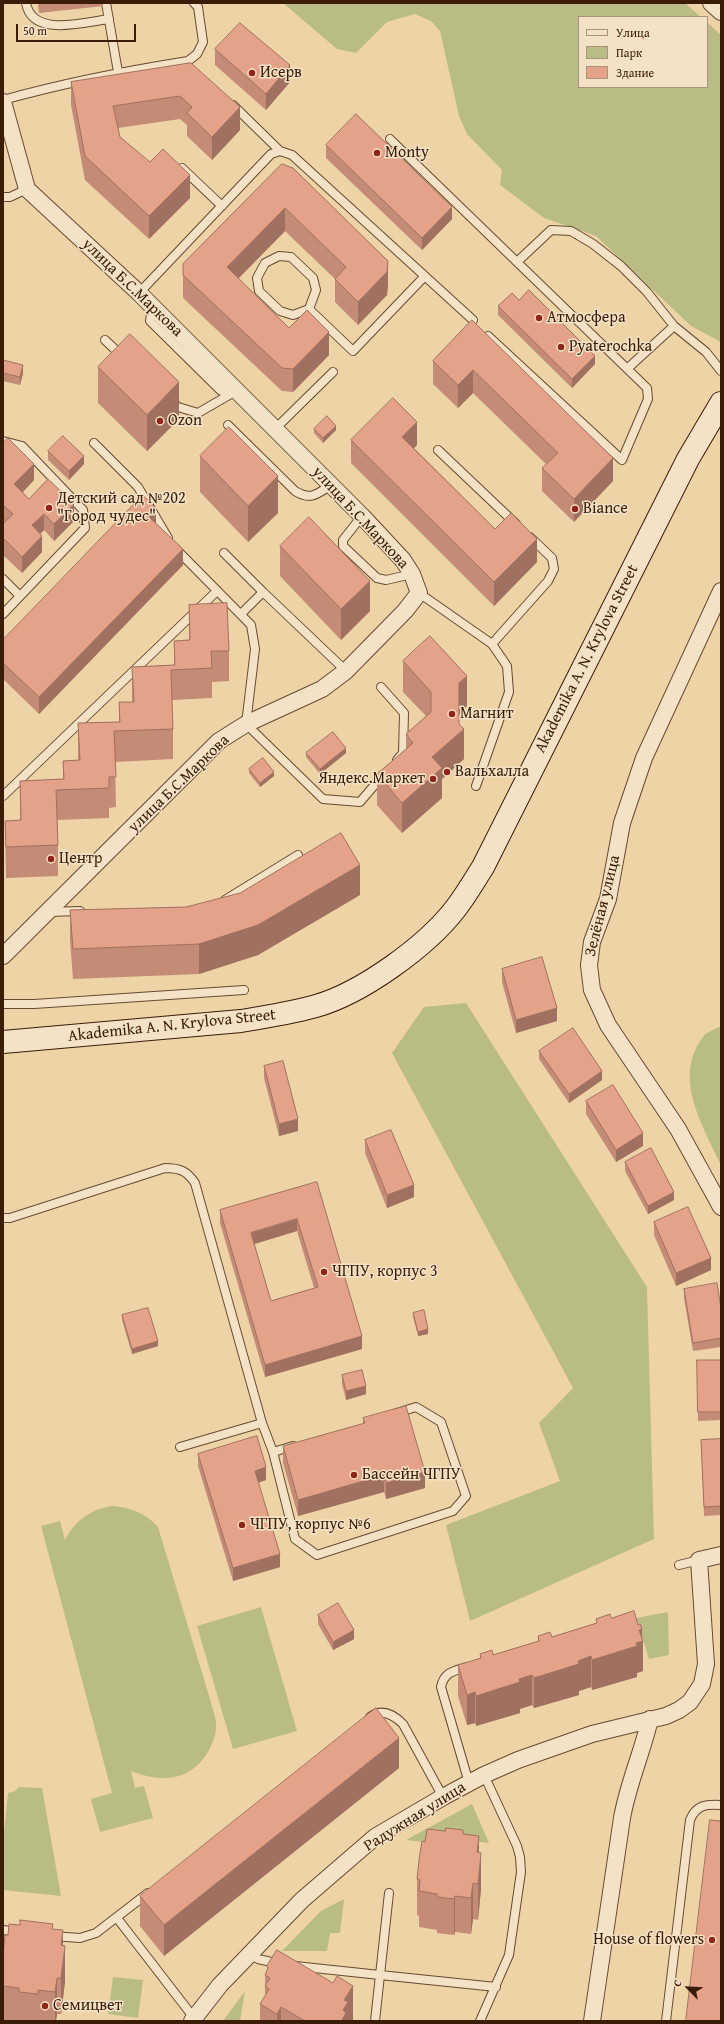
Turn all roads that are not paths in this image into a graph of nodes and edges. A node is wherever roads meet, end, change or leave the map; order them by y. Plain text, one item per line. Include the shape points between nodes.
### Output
1 (26, 3) edge
2 (106, 3) edge
3 (194, 3) edge
4 (711, 3) edge
5 (721, 12) edge
6 (109, 19) junction
7 (118, 72) junction
8 (226, 98) edge
9 (3, 101) edge
10 (390, 139) dead end
11 (280, 151) junction
12 (178, 164) edge
13 (27, 189) junction
14 (5, 199) edge
15 (222, 206) junction
16 (517, 262) junction
17 (424, 277) junction
18 (139, 293) junction
19 (309, 309) junction
20 (473, 320) edge
21 (674, 326) junction
22 (488, 336) edge
23 (105, 340) dead end
24 (127, 360) edge
25 (628, 368) junction
26 (721, 371) edge
27 (333, 372) dead end
28 (236, 391) junction
29 (166, 396) edge
30 (721, 402) edge
31 (228, 425) dead end
32 (275, 429) junction
33 (3, 441) edge
34 (94, 443) dead end
35 (438, 450) dead end
36 (331, 485) junction
37 (362, 516) junction
38 (224, 553) dead end
39 (412, 574) junction
40 (3, 579) edge
41 (217, 591) junction
42 (721, 591) edge
43 (263, 592) junction
44 (419, 593) junction
45 (20, 596) junction
46 (3, 614) edge
47 (241, 614) junction
48 (492, 644) junction
49 (346, 671) junction
50 (381, 687) dead end
51 (246, 724) junction
52 (476, 786) dead end
53 (3, 796) edge
54 (298, 854) dead end
55 (219, 903) edge
56 (87, 911) edge
57 (48, 912) junction
58 (3, 956) edge
59 (244, 990) dead end
60 (3, 1004) edge
61 (3, 1042) edge
62 (721, 1207) edge
63 (3, 1218) edge
64 (391, 1415) edge
65 (262, 1424) junction
66 (303, 1442) edge
67 (180, 1447) dead end
68 (273, 1452) junction
69 (721, 1555) edge
70 (699, 1560) junction
71 (679, 1565) dead end
72 (472, 1665) edge
73 (650, 1719) junction
74 (362, 1723) edge
75 (484, 1775) junction
76 (469, 1783) junction
77 (443, 1797) junction
78 (721, 1806) edge
79 (154, 1889) edge
80 (389, 1893) dead end
81 (117, 1918) junction
82 (3, 1930) edge
83 (26, 1933) edge
84 (41, 1935) edge
85 (249, 1954) junction
86 (380, 1975) junction
87 (496, 1987) junction
88 (193, 2020) edge
89 (375, 2021) edge
90 (480, 2021) edge
91 (592, 2021) edge
92 (666, 2021) edge

1 - 6 lane via 27,9 37,22 54,26
2 - 6 lane
3 - 7 lane via 198,7 203,42 190,64
4 - 5 street
6 - 7 lane
7 - 9 lane
8 - 11 lane
9 - 13 street
10 - 16 lane
11 - 15 lane via 271,154
11 - 17 lane via 292,155
12 - 15 lane
13 - 14 lane
13 - 18 street, улица Б.С.Маркова
15 - 18 lane
16 - 21 lane via 551,230 571,231 594,244 621,266 647,292
16 - 25 lane
17 - 19 lane via 353,351
17 - 20 lane
18 - 28 street, улица Б.С.Маркова
19 - 19 lane via 316,290 313,278 291,257 279,256 265,263 257,278 259,290 280,311 293,315
21 - 25 lane
21 - 26 lane via 706,352
22 - 25 lane via 622,460 648,400 647,388
23 - 24 lane
27 - 32 lane
28 - 29 lane via 198,413 178,407
28 - 32 street, улица Б.С.Маркова
30 - 61 main road, Akademika A. N. Krylova Street via 688,458 483,867 456,908 430,936 394,965 353,990 317,1006 241,1021
31 - 36 lane via 295,491 304,496 314,495
32 - 36 street, улица Б.С.Маркова
33 - 45 lane via 22,446 83,510 84,528
34 - 41 lane via 138,487 172,545
35 - 48 lane via 552,558 554,569 548,581
36 - 37 street, улица Б.С.Маркова
37 - 39 street, улица Б.С.Маркова via 403,560
37 - 39 lane via 343,540 343,546 377,578 386,580
38 - 43 lane
39 - 44 street, улица Б.С.Маркова
40 - 45 lane
41 - 47 lane
41 - 53 lane
42 - 62 street, Зелёная улица via 644,758 622,823 608,899 592,942 589,965 592,990 608,1025 678,1129
43 - 47 lane
43 - 49 lane
44 - 48 lane
44 - 49 street, улица Б.С.Маркова via 405,611
45 - 46 lane
47 - 51 lane via 251,625 255,648
48 - 52 lane via 507,666 509,692
49 - 51 street, улица Б.С.Маркова via 322,689
50 - 51 lane via 404,713 403,753 360,802 323,800
51 - 57 street, улица Б.С.Маркова via 219,741
54 - 55 lane
56 - 57 lane
57 - 58 street, улица Б.С.Маркова
59 - 60 lane
63 - 65 lane via 10,1218 165,1168 177,1168 188,1173 195,1183
64 - 68 lane via 416,1407 441,1422 466,1496 453,1511 317,1556 295,1539
65 - 67 lane
65 - 68 lane
66 - 68 lane
69 - 70 street
70 - 71 lane
70 - 73 street, Радужная улица via 706,1664 702,1684 690,1702 679,1710
72 - 76 lane via 449,1672 441,1688
73 - 75 street, Радужная улица via 558,1744
73 - 91 street via 622,1818
74 - 77 lane via 378,1713 390,1714 397,1718 403,1724
75 - 76 street, Радужная улица
75 - 87 lane via 517,1846 521,1864 509,1955
76 - 77 street, Радужная улица
77 - 85 street, Радужная улица via 375,1837 302,1900
78 - 92 lane via 703,1805 693,1813 690,1820
79 - 81 lane
80 - 86 lane
81 - 84 lane via 89,1936 71,1938
81 - 88 lane
82 - 83 lane
85 - 86 lane via 274,1964
85 - 88 street, Радужная улица via 220,1985
86 - 87 lane
86 - 89 lane
87 - 90 lane

